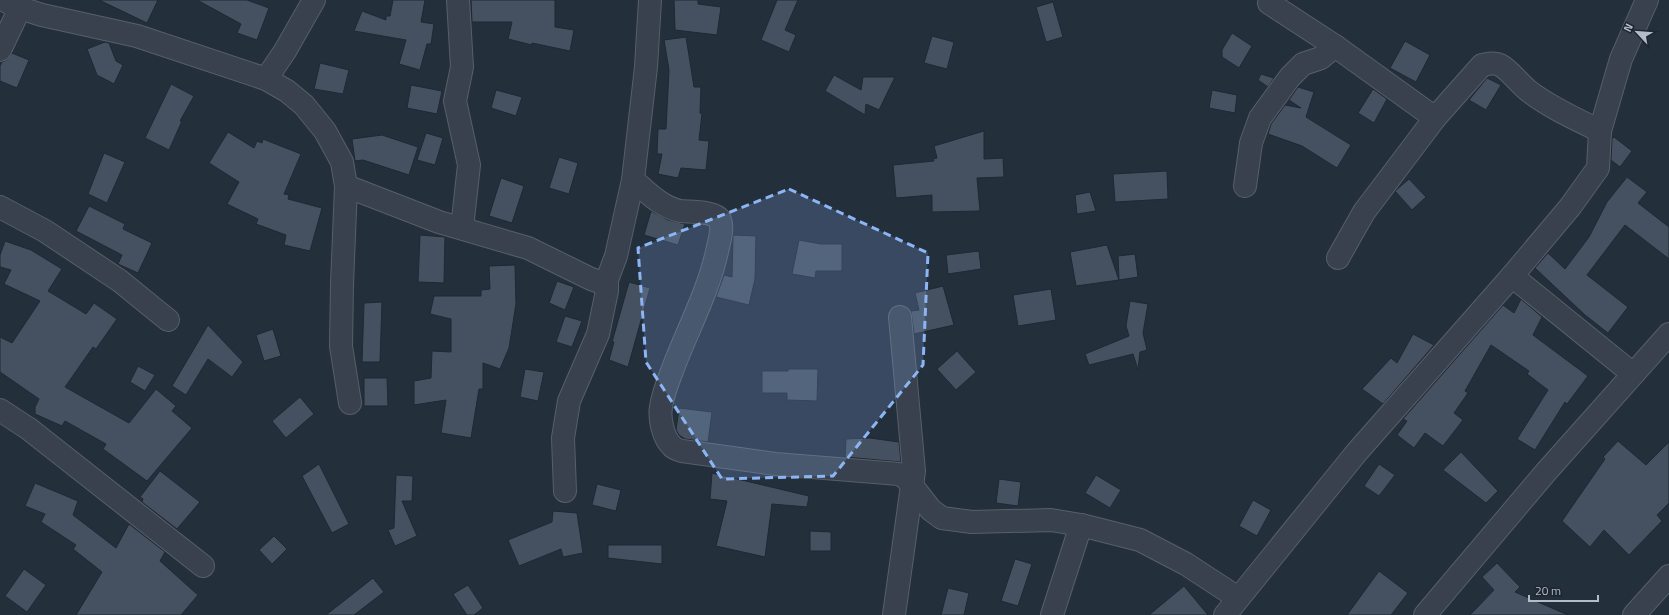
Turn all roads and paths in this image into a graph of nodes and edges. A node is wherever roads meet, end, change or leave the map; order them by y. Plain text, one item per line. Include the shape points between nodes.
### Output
1 (314, 0) edge
2 (458, 0) edge
3 (650, 0) edge
4 (1647, 0) edge
5 (1269, 3) dead end
6 (12, 4) edge
7 (1335, 46) junction
8 (0, 50) edge
9 (266, 79) junction
10 (1435, 118) junction
11 (1600, 131) junction
12 (633, 180) junction
13 (346, 186) junction
14 (1245, 186) dead end
15 (0, 207) edge
16 (462, 228) junction
17 (1338, 258) dead end
18 (1512, 276) junction
19 (607, 280) junction
20 (900, 317) dead end
21 (168, 320) dead end
22 (1669, 334) edge
23 (1633, 374) junction
24 (350, 402) dead end
25 (0, 410) edge
26 (913, 488) junction
27 (565, 491) dead end
28 (1081, 525) junction
29 (203, 566) dead end
30 (1669, 576) edge
31 (1238, 598) junction
32 (894, 615) edge
33 (1052, 615) edge
34 (1225, 615) edge
35 (1425, 615) edge
36 (1634, 615) edge

1 - 9 street via 285,52
2 - 16 street via 462,67 456,101 469,165
3 - 12 street via 646,67
4 - 11 street via 1621,59
5 - 7 street
6 - 8 street
6 - 9 street via 42,15 136,36
7 - 10 street
7 - 14 street via 1321,58 1303,64 1290,77 1260,118 1251,143
9 - 13 street via 304,105 325,131 342,162
10 - 11 street via 1482,65 1489,63 1499,65 1531,93
10 - 17 street via 1364,212
11 - 18 street via 1598,168 1570,207
12 - 19 street via 616,256
12 - 26 street via 672,209 714,214 720,219 716,256 661,407 661,423 672,447 682,452 775,464 892,472 906,478
13 - 16 street via 394,206
13 - 24 street via 341,346
15 - 21 street via 45,231 120,281
16 - 19 street via 528,248 591,279 600,282
18 - 23 street
18 - 31 street via 1357,452
19 - 27 street via 598,334 569,401 564,438
20 - 26 street via 913,450
22 - 23 street
23 - 35 street
25 - 29 street via 29,429
26 - 28 street via 931,510 942,518 972,522 1051,520
26 - 32 street
28 - 31 street via 1140,540 1186,564
28 - 33 street
30 - 36 street
31 - 34 street

